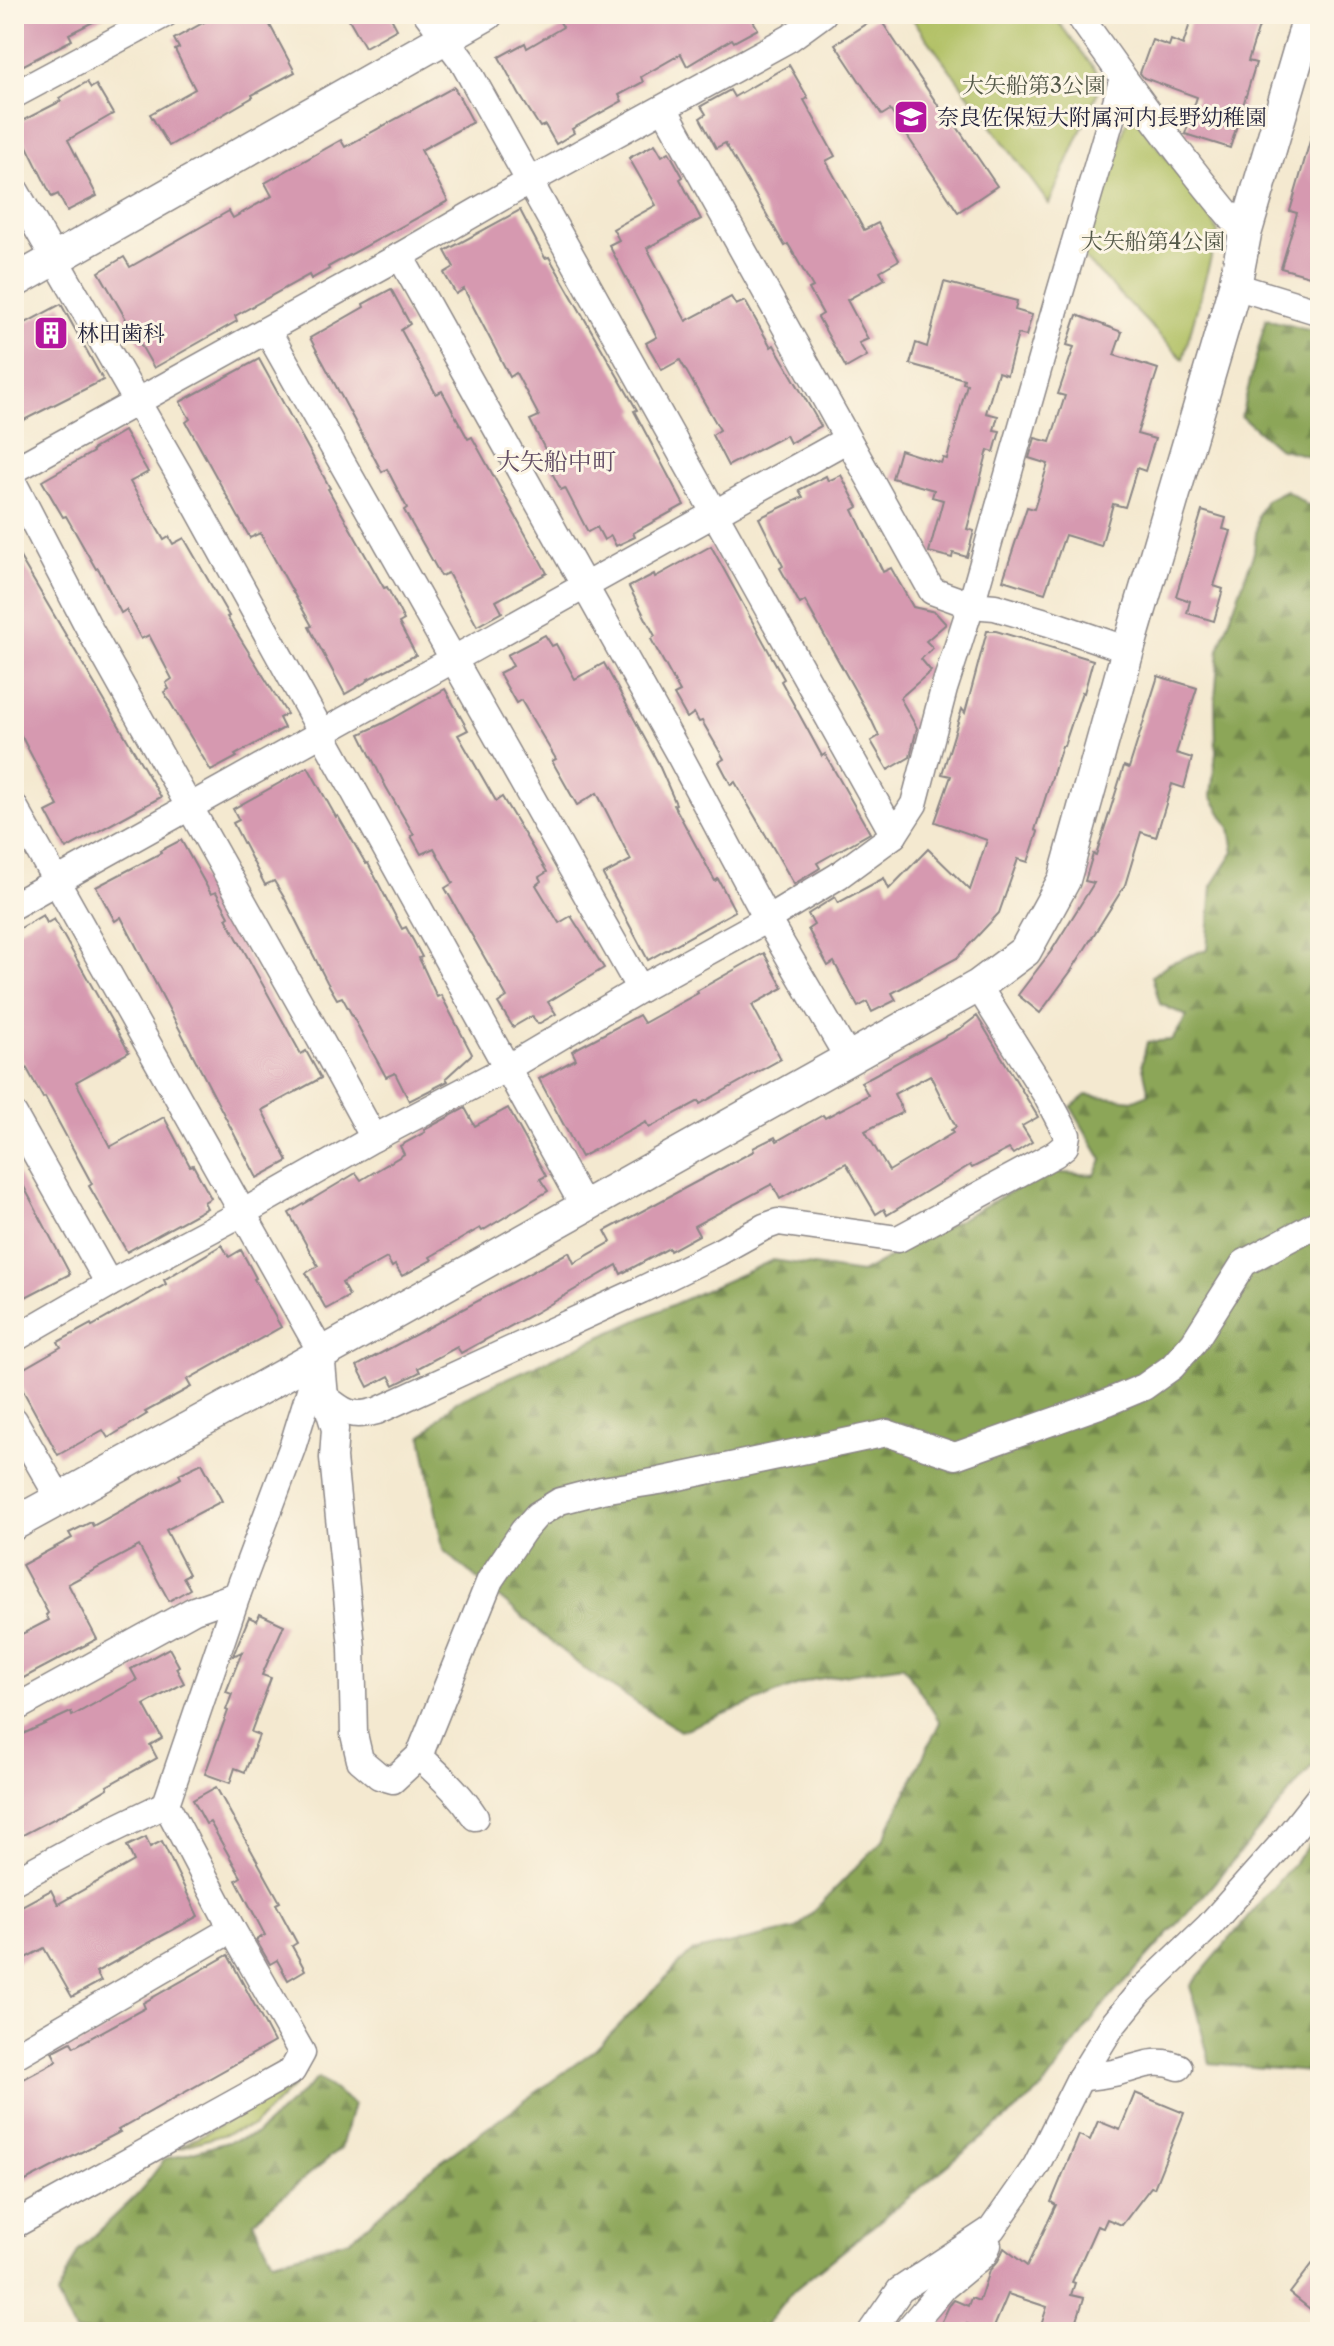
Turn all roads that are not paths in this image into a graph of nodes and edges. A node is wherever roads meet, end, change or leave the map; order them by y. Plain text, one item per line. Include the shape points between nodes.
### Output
1 (165, 14) edge
2 (487, 14) edge
3 (823, 14) edge
4 (1078, 14) edge
5 (1310, 14) edge
6 (436, 25) edge
7 (1123, 78) junction
8 (14, 95) edge
9 (664, 108) junction
10 (530, 181) junction
11 (14, 188) edge
12 (1245, 234) junction
13 (400, 256) junction
14 (54, 260) junction
15 (14, 282) edge
16 (1235, 286) junction
17 (1320, 312) edge
18 (267, 330) junction
19 (136, 402) junction
20 (846, 440) junction
21 (14, 470) edge
22 (14, 484) edge
23 (715, 514) junction
24 (585, 588) junction
25 (971, 605) junction
26 (1128, 650) junction
27 (453, 660) junction
28 (323, 732) junction
29 (14, 806) edge
30 (189, 806) junction
31 (894, 835) junction
32 (57, 881) junction
33 (14, 905) edge
34 (767, 919) junction
35 (978, 986) junction
36 (640, 989) junction
37 (848, 1058) junction
38 (507, 1068) junction
39 (14, 1115) edge
40 (374, 1138) junction
41 (584, 1207) junction
42 (244, 1212) junction
43 (1320, 1222) edge
44 (109, 1284) junction
45 (14, 1339) edge
46 (321, 1352) junction
47 (325, 1397) junction
48 (14, 1420) edge
49 (59, 1498) junction
50 (14, 1524) edge
51 (237, 1595) junction
52 (14, 1709) edge
53 (419, 1756) junction
54 (1320, 1796) edge
55 (166, 1804) junction
56 (475, 1817) dead end
57 (14, 1881) edge
58 (232, 1929) junction
59 (14, 2056) edge
60 (1179, 2067) dead end
61 (1080, 2078) junction
62 (14, 2225) edge
63 (992, 2229) junction
64 (871, 2332) edge
65 (906, 2332) edge

1 - 8 street
2 - 6 street
3 - 9 street
4 - 7 street
5 - 12 street
6 - 10 street via 463,62
6 - 14 street
7 - 12 street
7 - 25 street
9 - 10 street
9 - 20 street
10 - 13 street
10 - 23 street
11 - 14 street
12 - 16 street
13 - 18 street
13 - 24 street
14 - 15 street
14 - 19 street
16 - 17 street
16 - 26 street
18 - 19 street
18 - 27 street
19 - 21 street
19 - 28 street
20 - 23 street
20 - 25 street via 932,591
22 - 30 street
23 - 24 street
23 - 31 street
24 - 27 street
24 - 34 street
25 - 26 street via 995,607
25 - 31 street via 914,804
26 - 35 street via 1064,880 1025,951
27 - 28 street
27 - 36 street
28 - 30 street
28 - 38 street
29 - 32 street
30 - 32 street
30 - 40 street
31 - 34 street
32 - 33 street
32 - 42 street
34 - 36 street
34 - 37 street
35 - 37 street
35 - 47 street via 1067,1135 1065,1146 1055,1154 898,1239 778,1222 377,1411 345,1413
36 - 38 street
37 - 41 street
38 - 40 street
38 - 41 street
39 - 44 street
40 - 42 street
41 - 46 street
42 - 44 street
42 - 46 street
43 - 53 street via 1244,1263 1172,1367 1144,1387 1108,1402 955,1456 887,1433 560,1501 537,1515 490,1580
44 - 45 street
46 - 47 street
46 - 49 street
46 - 51 street
47 - 53 street via 335,1429 333,1458 360,1760 393,1780
48 - 49 street
49 - 50 street
51 - 52 street via 194,1610
51 - 55 street
53 - 56 street
54 - 61 street via 1209,1926 1139,1993
55 - 57 street
55 - 58 street
58 - 59 street
58 - 62 street via 302,2053 292,2071
60 - 61 street via 1145,2063
61 - 63 street via 1036,2166
63 - 64 street via 900,2290
63 - 65 street via 984,2254 944,2287

